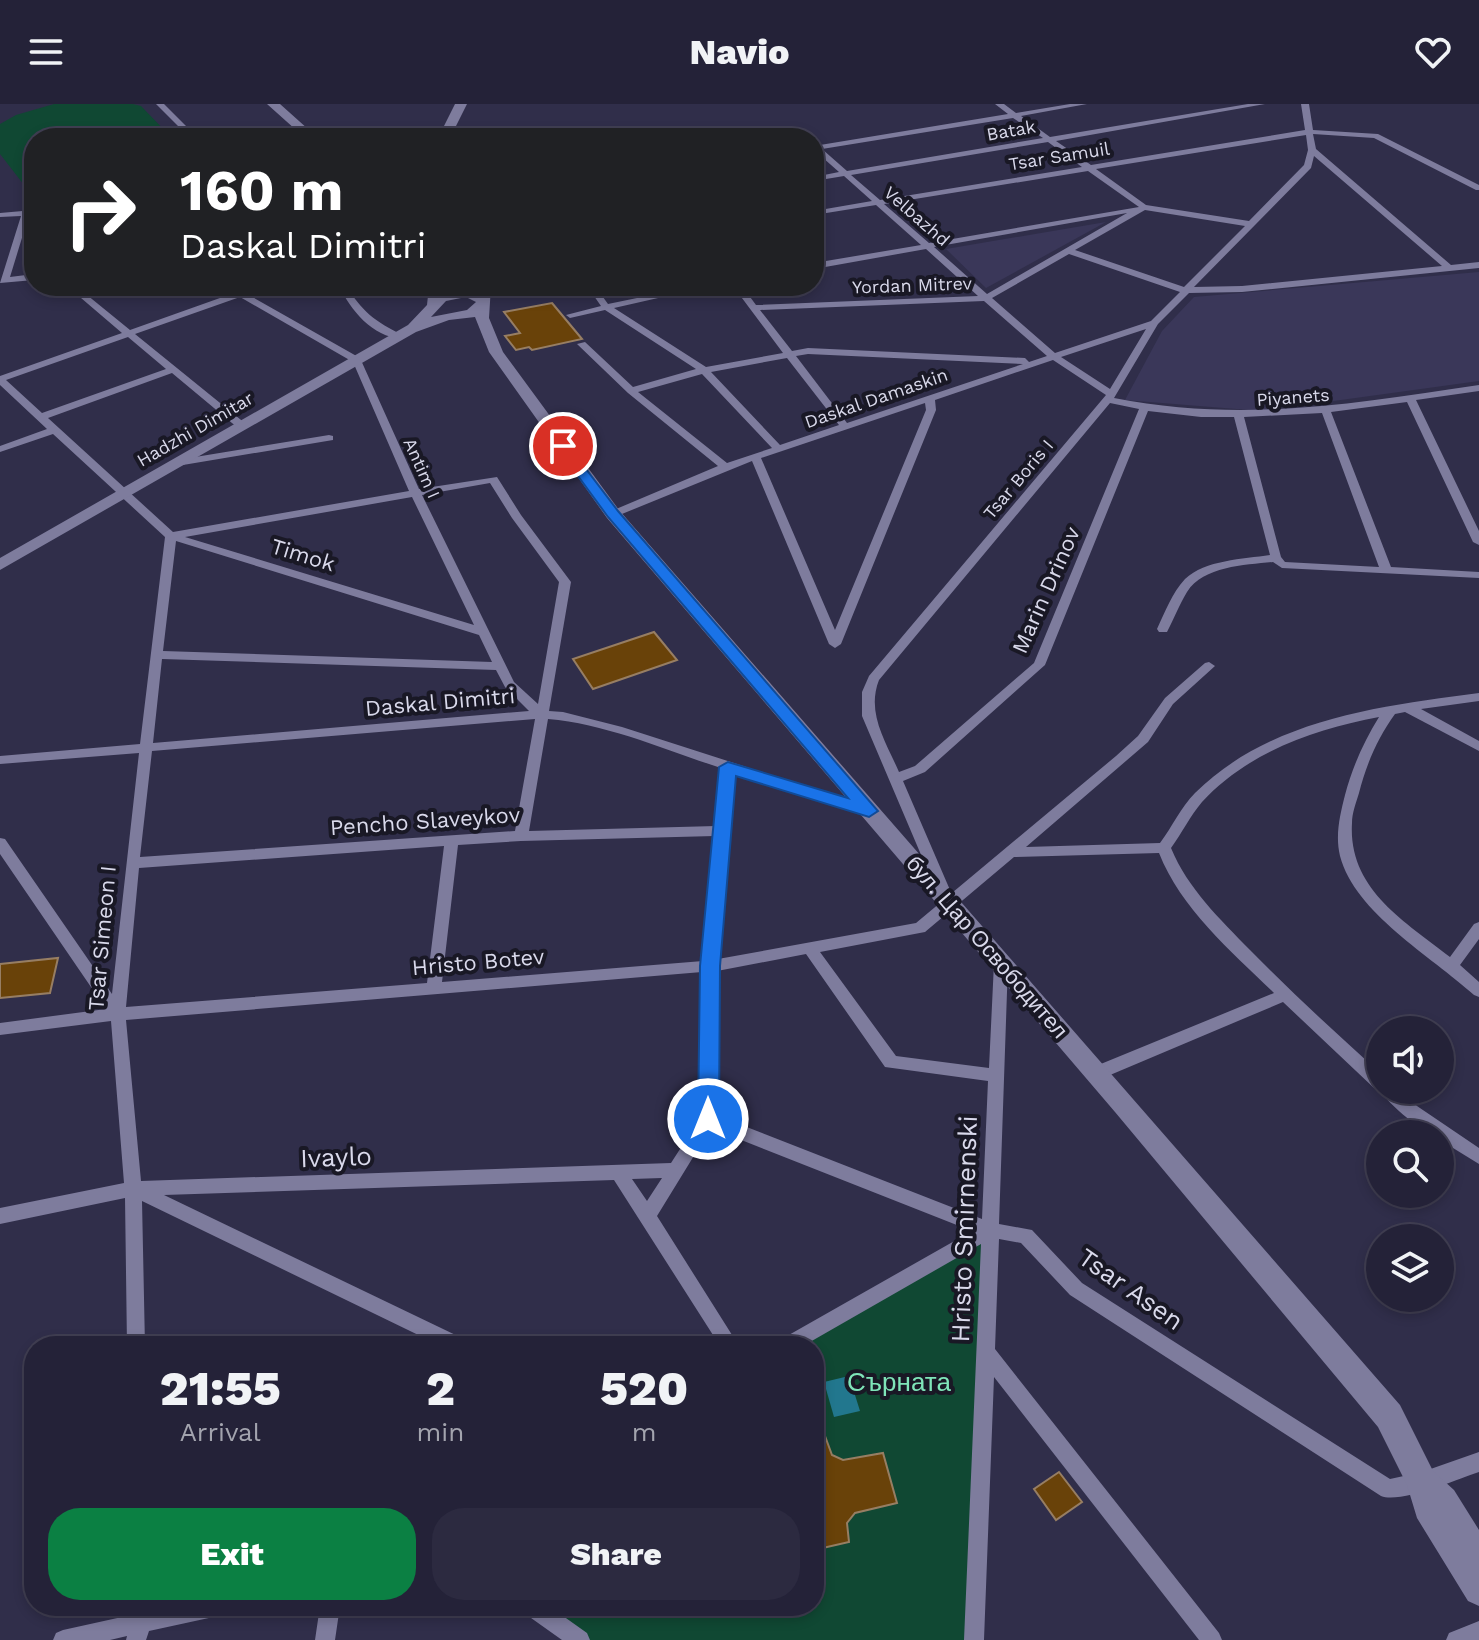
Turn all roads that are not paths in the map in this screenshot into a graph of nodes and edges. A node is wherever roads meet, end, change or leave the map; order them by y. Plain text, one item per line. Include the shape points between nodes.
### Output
1 (160, 104) edge
2 (258, 104) edge
3 (273, 104) edge
4 (461, 104) edge
5 (999, 104) edge
6 (1083, 104) edge
7 (1261, 104) edge
8 (1305, 104) edge
9 (1014, 115) junction
10 (184, 128) edge
11 (285, 128) edge
12 (301, 128) edge
13 (449, 128) edge
14 (1309, 132) junction
15 (1048, 140) junction
16 (824, 147) edge
17 (1312, 150) junction
18 (824, 156) edge
19 (1087, 167) junction
20 (845, 174) junction
21 (824, 177) edge
22 (1479, 188) edge
23 (877, 202) junction
24 (1144, 207) junction
25 (824, 211) edge
26 (24, 213) edge
27 (0, 215) edge
28 (1250, 224) junction
29 (24, 226) edge
30 (927, 247) junction
31 (1068, 251) junction
32 (824, 264) edge
33 (1479, 265) edge
34 (1449, 268) junction
35 (24, 278) edge
36 (2, 279) edge
37 (1183, 290) junction
38 (84, 296) edge
39 (234, 296) edge
40 (244, 296) edge
41 (348, 296) edge
42 (435, 296) edge
43 (448, 296) edge
44 (598, 296) edge
45 (659, 296) edge
46 (745, 296) edge
47 (484, 297) edge
48 (986, 298) junction
49 (435, 304) junction
50 (606, 307) junction
51 (755, 308) junction
52 (570, 315) dead end
53 (452, 316) junction
54 (1154, 323) junction
55 (404, 332) junction
56 (131, 333) junction
57 (488, 338) junction
58 (582, 344) dead end
59 (789, 354) junction
60 (1051, 355) junction
61 (357, 360) junction
62 (1034, 361) junction
63 (174, 369) junction
64 (704, 370) junction
65 (0, 379) edge
66 (1479, 388) edge
67 (631, 391) junction
68 (1110, 397) junction
69 (1410, 398) junction
70 (930, 400) junction
71 (1145, 407) junction
72 (1326, 411) junction
73 (1239, 416) junction
74 (42, 417) junction
75 (242, 426) junction
76 (846, 428) junction
77 (56, 429) junction
78 (329, 438) dead end
79 (0, 449) edge
80 (779, 450) junction
81 (755, 457) junction
82 (177, 463) junction
83 (725, 467) junction
84 (126, 492) junction
85 (415, 492) junction
86 (613, 514) junction
87 (171, 536) junction
88 (1479, 542) edge
89 (1279, 562) junction
90 (0, 566) edge
91 (1386, 570) junction
92 (1479, 575) edge
93 (1163, 629) dead end
94 (483, 632) junction
95 (157, 655) junction
96 (500, 666) junction
97 (1209, 666) dead end
98 (1479, 697) edge
99 (1410, 709) junction
100 (1390, 711) junction
101 (540, 714) junction
102 (147, 746) junction
103 (1479, 747) edge
104 (0, 760) edge
105 (728, 767) junction
106 (895, 779) junction
107 (869, 811) junction
108 (722, 831) junction
109 (521, 836) junction
110 (452, 840) junction
111 (0, 843) edge
112 (1164, 848) junction
113 (1012, 852) junction
114 (132, 863) junction
115 (950, 905) junction
116 (1479, 928) edge
117 (809, 948) junction
118 (1001, 963) junction
119 (1453, 964) junction
120 (710, 966) junction
121 (434, 988) junction
122 (1479, 991) edge
123 (1284, 995) junction
124 (118, 1014) junction
125 (0, 1029) edge
126 (1366, 1070) edge
127 (1097, 1073) junction
128 (995, 1075) junction
129 (1403, 1104) edge
130 (708, 1119) junction
131 (1479, 1157) edge
132 (676, 1170) junction
133 (620, 1174) junction
134 (133, 1189) junction
135 (648, 1215) junction
136 (0, 1216) edge
137 (990, 1230) junction
138 (136, 1336) edge
139 (439, 1336) edge
140 (724, 1336) edge
141 (804, 1336) edge
142 (986, 1352) junction
143 (1479, 1462) edge
144 (1422, 1482) junction
145 (1479, 1559) edge
146 (1479, 1590) edge
147 (172, 1616) edge
148 (329, 1616) edge
149 (545, 1616) edge
150 (140, 1623) edge
151 (1479, 1631) edge
152 (63, 1640) edge
153 (325, 1640) edge
154 (580, 1640) edge
155 (974, 1640) edge
156 (1212, 1640) edge
157 (1456, 1640) edge

1 - 10 street
2 - 11 main road
3 - 12 main road
4 - 13 main road
5 - 9 street
6 - 9 street
7 - 15 street, Batak
8 - 14 street
9 - 15 street
9 - 16 street
14 - 17 street
14 - 19 street, Tsar Samuil
14 - 22 street, Tsar Samuil via 1375,136
15 - 19 street
15 - 20 street, Batak
17 - 28 street, Tsar Boris I via 1308,166
17 - 34 street
18 - 20 street, Velbazhd
19 - 23 street, Tsar Samuil
19 - 24 street
20 - 21 street, Batak
20 - 23 street, Velbazhd
23 - 25 street, Tsar Samuil
23 - 30 street, Velbazhd
24 - 28 street
24 - 30 street
24 - 31 street, Yordan Mitrev
26 - 27 street
28 - 37 street, Tsar Boris I
29 - 36 street
30 - 32 street
30 - 48 street, Velbazhd
31 - 37 street
31 - 48 street, Yordan Mitrev
33 - 34 street
34 - 37 street
35 - 36 street
37 - 54 street, Tsar Boris I
38 - 56 street
39 - 56 street
40 - 61 street
41 - 55 street via 375,327
42 - 49 main road
43 - 49 main road
44 - 50 street
45 - 50 street
46 - 51 street
47 - 53 main road via 477,312
47 - 57 main road via 482,318
48 - 51 street, Yordan Mitrev
48 - 60 street, Velbazhd
49 - 53 main road via 436,311
49 - 55 main road
50 - 52 street
50 - 64 street
51 - 59 street
53 - 55 main road
53 - 57 main road
54 - 60 street, Daskal Damaskin
54 - 68 street, Tsar Boris I
55 - 61 main road, Hadzhi Dimitar
56 - 63 street
56 - 65 street
57 - 86 main road, бул. Цар Освободител
58 - 67 street
59 - 62 street via 832,350
59 - 64 street
59 - 76 street
60 - 62 street, Daskal Damaskin
60 - 68 street, Velbazhd
61 - 75 main road, Hadzhi Dimitar
61 - 85 street, Antim I
62 - 70 street, Daskal Damaskin
63 - 74 street
63 - 75 street
64 - 67 street
64 - 80 street
65 - 74 street, Timok
66 - 69 street, Piyanets
67 - 83 street
68 - 71 street, Piyanets
68 - 106 street, Tsar Boris I via 873,679 868,716
69 - 72 street, Piyanets
69 - 88 street
70 - 76 street, Daskal Damaskin
70 - 81 street via 931,410 835,644
71 - 73 street, Piyanets
71 - 106 street, Marin Drinov via 1039,665 920,769
72 - 73 street, Piyanets
72 - 91 street
73 - 89 street
74 - 77 street, Timok
75 - 82 main road, Hadzhi Dimitar
76 - 80 street, Daskal Damaskin
77 - 79 street
77 - 84 street, Timok
78 - 82 street
80 - 81 street, Daskal Damaskin
81 - 83 street, Daskal Damaskin
82 - 84 main road, Hadzhi Dimitar
83 - 86 street, Daskal Damaskin
84 - 87 street, Timok
84 - 90 main road, Hadzhi Dimitar
85 - 87 street
85 - 94 street, Antim I
85 - 101 street via 493,479 565,582
86 - 107 main road, бул. Цар Освободител
87 - 94 street, Timok
87 - 95 street, Tsar Simeon I
89 - 91 street
89 - 93 street via 1236,564 1196,576 1182,590
91 - 92 street
94 - 96 street, Antim I
95 - 96 street
95 - 102 street, Tsar Simeon I
96 - 101 street, Antim I via 509,684
97 - 113 street, Hristo Botev via 1169,701 1143,739
98 - 99 street
99 - 100 street
99 - 103 street
100 - 112 street via 1299,734 1234,766 1196,799
100 - 119 street via 1376,729 1347,804 1345,858 1351,875 1382,910
101 - 102 street, Daskal Dimitri
101 - 105 street, Daskal Dimitri via 618,730
101 - 109 street
102 - 104 street, Daskal Dimitri
102 - 114 street, Tsar Simeon I
105 - 107 street, Daskal Dimitri
105 - 108 street
106 - 115 street, Tsar Boris I
107 - 115 main road, бул. Цар Освободител
108 - 109 street, Pencho Slaveykov
108 - 120 street
109 - 110 street, Pencho Slaveykov
110 - 114 street, Pencho Slaveykov
110 - 121 street
111 - 124 street
112 - 113 street
112 - 123 street via 1192,897
113 - 115 street, Hristo Botev
114 - 124 street, Tsar Simeon I
115 - 117 street, Hristo Botev via 920,928
115 - 118 main road, бул. Цар Освободител
116 - 119 street
117 - 120 street, Hristo Botev
117 - 128 street via 891,1062
118 - 127 main road, бул. Цар Освободител
118 - 128 street, Hristo Smirnenski
119 - 122 street
120 - 121 street, Hristo Botev
120 - 130 street
121 - 124 street, Hristo Botev
123 - 126 street
123 - 127 street
124 - 125 street, Hristo Botev
124 - 134 street, Tsar Simeon I
127 - 144 main road, бул. Цар Освободител via 1389,1416
128 - 137 street, Hristo Smirnenski
129 - 131 street
130 - 132 street
130 - 137 street, Tsar Asen
132 - 133 street, Ivaylo
132 - 135 street
133 - 134 street, Ivaylo
133 - 135 street
134 - 136 street, Ivaylo
134 - 138 street, Tsar Simeon I
134 - 139 street
135 - 140 street
137 - 141 street
137 - 142 street, Hristo Smirnenski
137 - 144 street, Tsar Asen via 1026,1236 1076,1289 1388,1489
142 - 155 street, Hristo Smirnenski
142 - 156 street
143 - 144 street, Tsar Asen
144 - 145 main road, бул. Цар Освободител via 1443,1501
144 - 146 main road via 1428,1507
147 - 150 street
148 - 153 street
149 - 154 street
150 - 152 street
151 - 157 street

